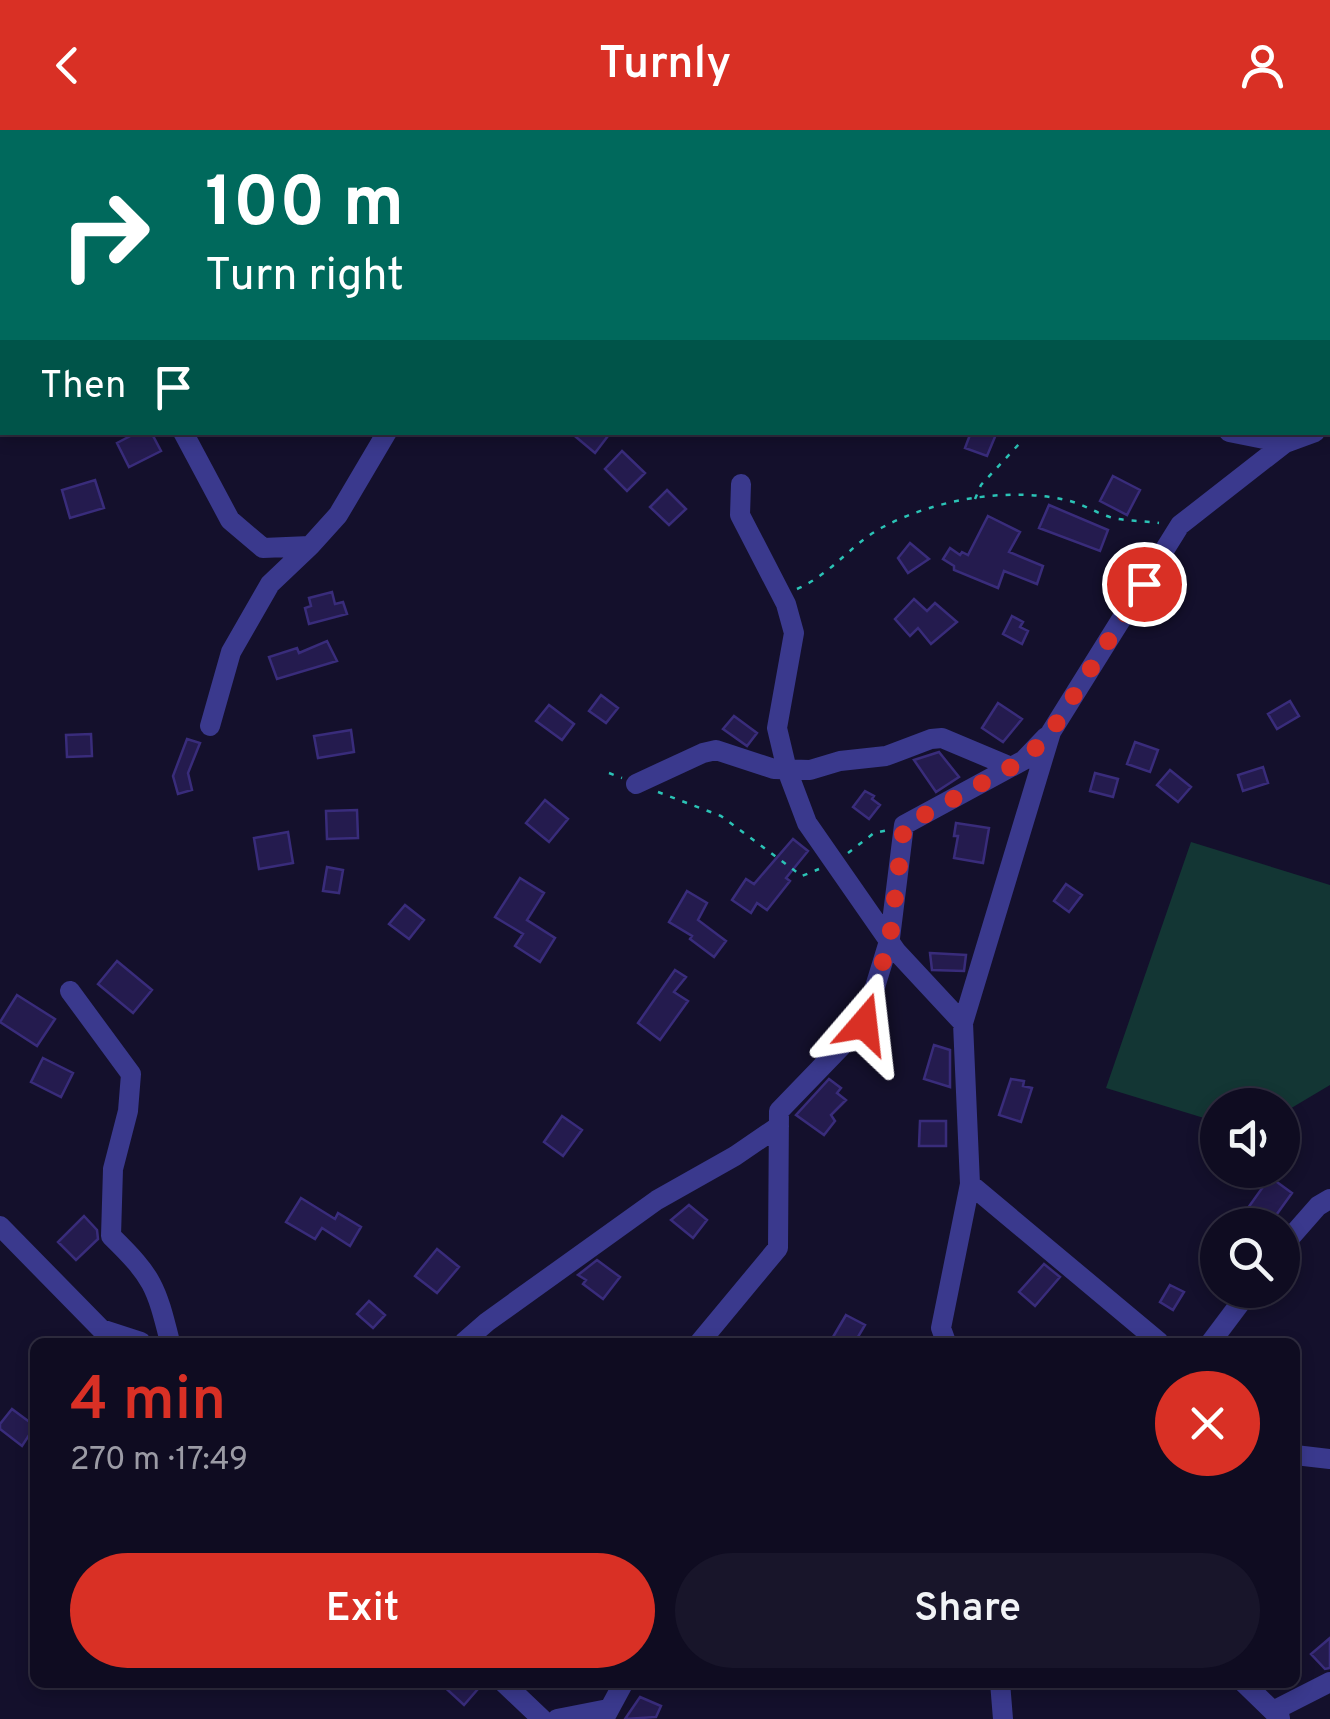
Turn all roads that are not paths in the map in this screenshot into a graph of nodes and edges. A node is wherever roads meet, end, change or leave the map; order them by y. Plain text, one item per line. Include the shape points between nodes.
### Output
1 (185, 435) edge
2 (385, 435) edge
3 (1244, 435) edge
4 (1307, 435) edge
5 (1285, 443) junction
6 (742, 484) dead end
7 (310, 546) junction
8 (210, 726) dead end
9 (1051, 732) junction
10 (1012, 767) junction
11 (787, 770) junction
12 (636, 784) road end
13 (890, 938) junction
14 (70, 990) dead end
15 (964, 1023) junction
16 (779, 1126) junction
17 (970, 1184) junction
18 (1330, 1199) edge
19 (0, 1226) edge
20 (1300, 1227) edge
21 (1236, 1308) edge
22 (128, 1338) edge
23 (169, 1338) edge
24 (468, 1338) edge
25 (703, 1338) edge
26 (945, 1338) edge
27 (1154, 1338) edge
28 (1214, 1338) edge
29 (1300, 1456) edge
30 (1330, 1459) edge
31 (1330, 1682) edge
32 (510, 1688) edge
33 (621, 1688) edge
34 (1000, 1688) edge
35 (1250, 1688) edge
36 (606, 1714) edge
37 (1277, 1715) edge
38 (542, 1719) edge
39 (557, 1719) edge
40 (1003, 1719) edge

1 - 7 street via 241,530 263,548
2 - 7 street via 338,516
3 - 5 street
4 - 5 street
5 - 9 street via 1180,525
6 - 11 street via 740,515 794,633 777,728
7 - 8 street via 270,584 231,652
9 - 10 street
9 - 15 street
10 - 11 street via 930,738 886,756
10 - 13 street via 904,826
11 - 12 street via 716,750
11 - 13 street via 808,823
13 - 15 street
13 - 16 street via 864,1024 778,1111
14 - 23 street via 131,1074 113,1169 111,1236 156,1289
15 - 17 street
16 - 24 street via 657,1200
16 - 25 street via 778,1248
17 - 26 street via 941,1328
17 - 27 street
18 - 20 street
19 - 22 street via 100,1329
21 - 28 street
29 - 30 street
31 - 37 street
32 - 38 street
33 - 36 street
34 - 40 street
35 - 37 street
36 - 39 street

